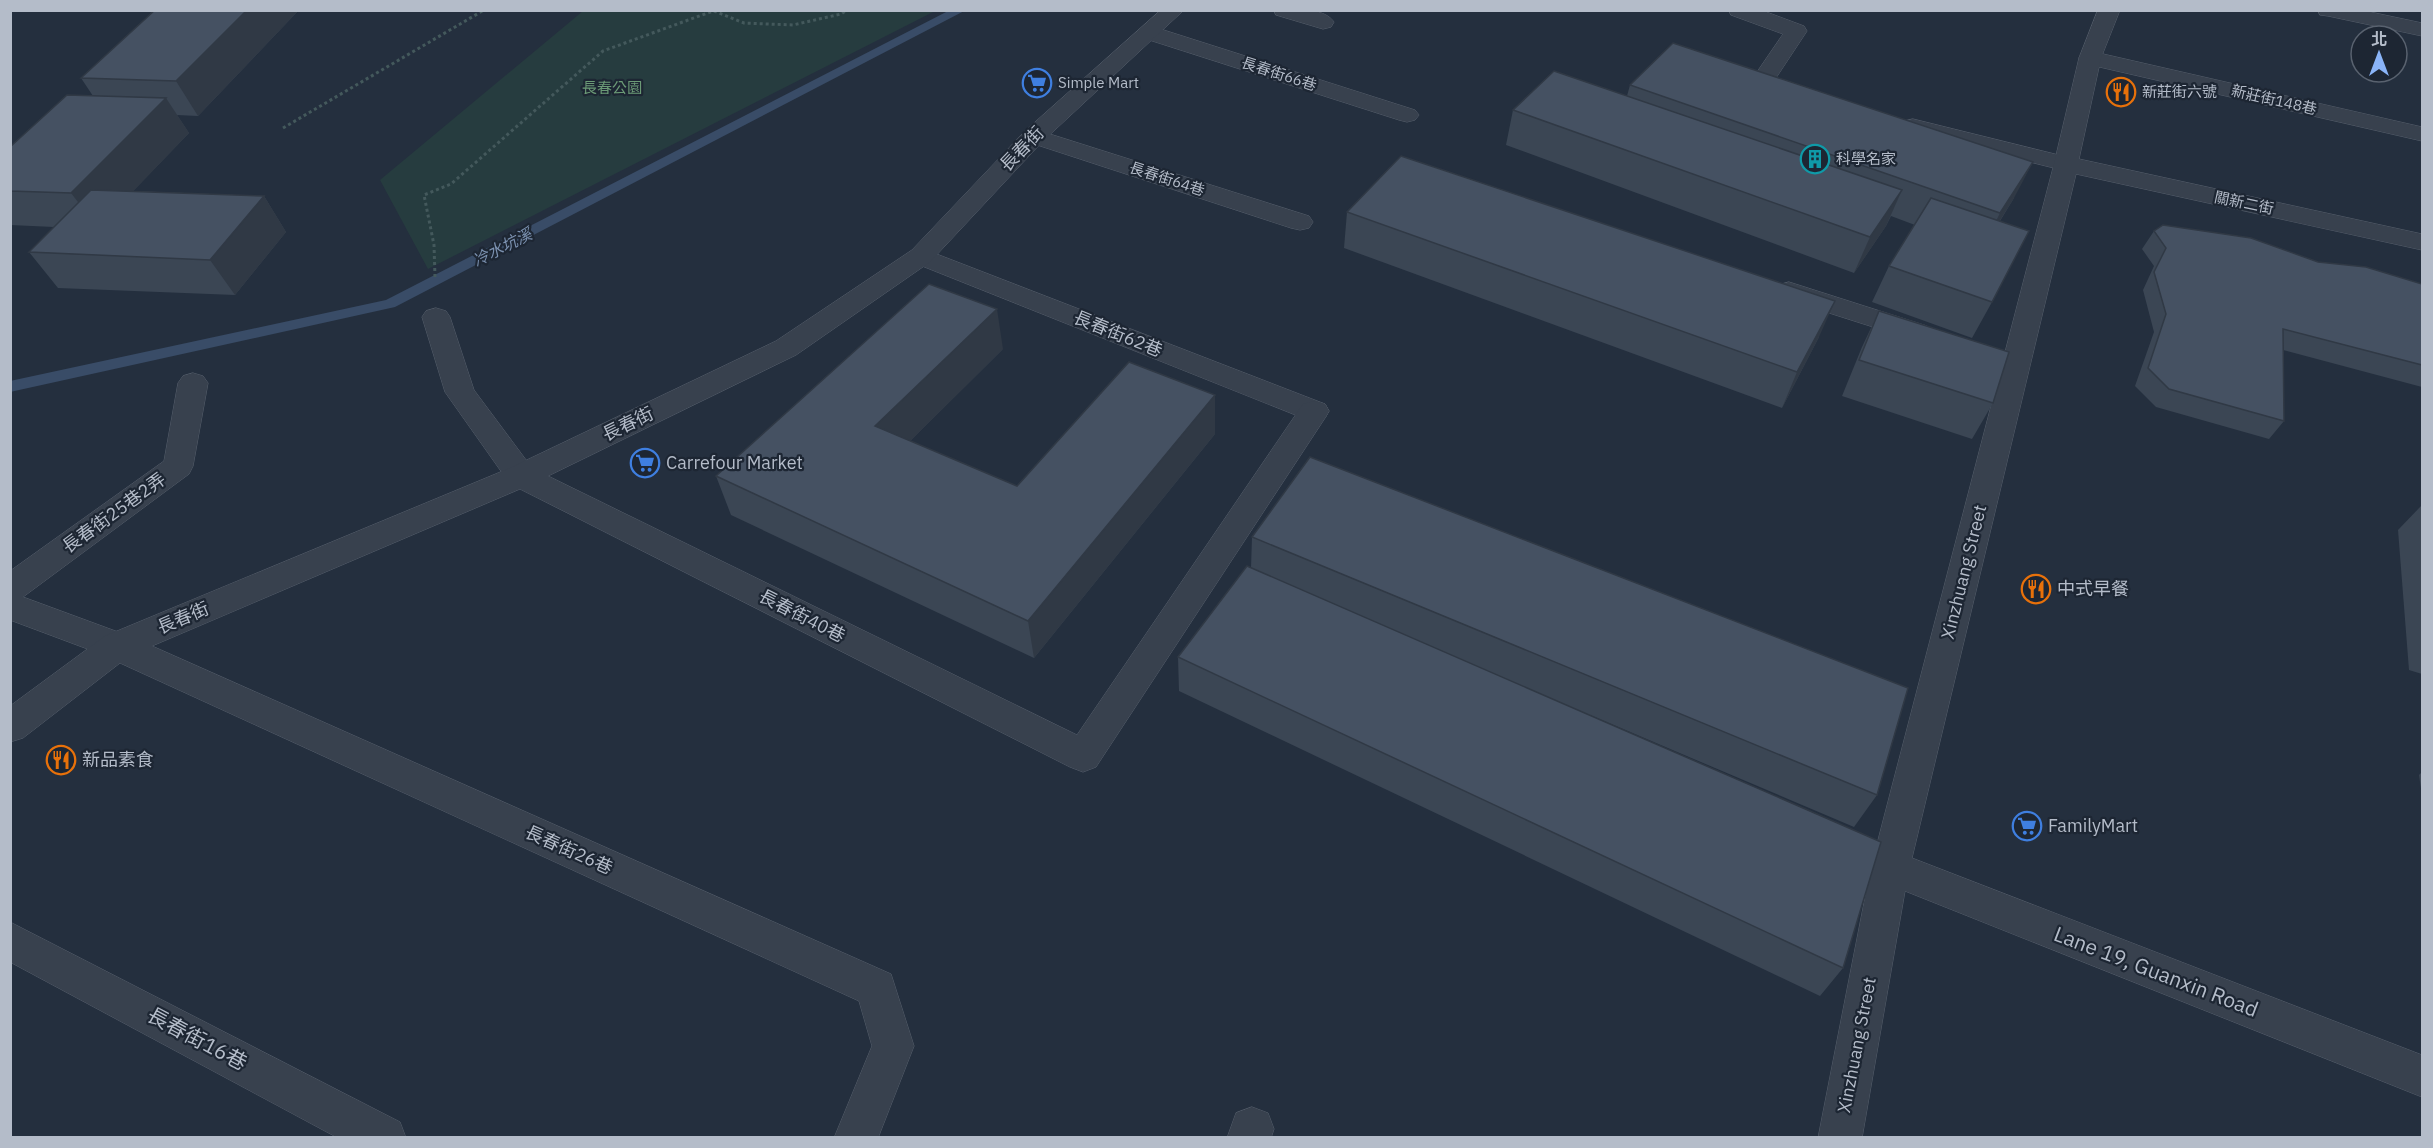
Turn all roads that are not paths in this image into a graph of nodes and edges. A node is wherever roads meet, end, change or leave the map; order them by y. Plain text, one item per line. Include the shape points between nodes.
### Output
1 (1174, 10) edge
2 (1284, 10) edge
3 (1739, 10) edge
4 (2109, 10) edge
5 (2328, 10) edge
6 (1323, 22) dead end
7 (2422, 30) edge
8 (1151, 33) junction
9 (2090, 58) junction
10 (1804, 99) edge
11 (1407, 115) dead end
12 (1895, 122) edge
13 (2422, 134) edge
14 (1034, 136) junction
15 (2066, 164) junction
16 (1300, 222) dead end
17 (2422, 242) edge
18 (921, 256) junction
19 (1770, 285) edge
20 (436, 317) dead end
21 (1938, 339) edge
22 (193, 383) dead end
23 (521, 476) junction
24 (10, 589) edge
25 (10, 606) edge
26 (117, 646) junction
27 (10, 727) edge
28 (1083, 756) joint
29 (1890, 867) junction
30 (10, 941) edge
31 (2422, 1076) edge
32 (384, 1137) edge
33 (856, 1137) edge
34 (1840, 1137) edge

1 - 8 street, 長春街
2 - 6 street
3 - 10 street via 1796,31 1758,88
4 - 9 street, Xinzhuang Street
5 - 7 street
8 - 11 street, 長春街66巷
8 - 14 street, 長春街
9 - 13 street, 新莊街148巷
9 - 15 street, Xinzhuang Street
12 - 15 street, 關新二街
14 - 16 street, 長春街64巷
14 - 18 street, 長春街
15 - 17 street, 關新二街
15 - 29 street, Xinzhuang Street via 2005,360
18 - 23 street, 長春街 via 786,348
18 - 28 street, 長春街62巷 via 1314,411
19 - 21 street
20 - 23 street via 460,392
22 - 24 street, 長春街25巷2弄 via 178,466
23 - 26 street, 長春街
23 - 28 street, 長春街40巷
25 - 26 street, 長春街26巷
26 - 27 street, 長春街
26 - 33 street, 長春街26巷 via 876,988 893,1046
29 - 31 street, Lane 19, Guanxin Road
29 - 34 street, Xinzhuang Street
30 - 32 street, 長春街16巷

